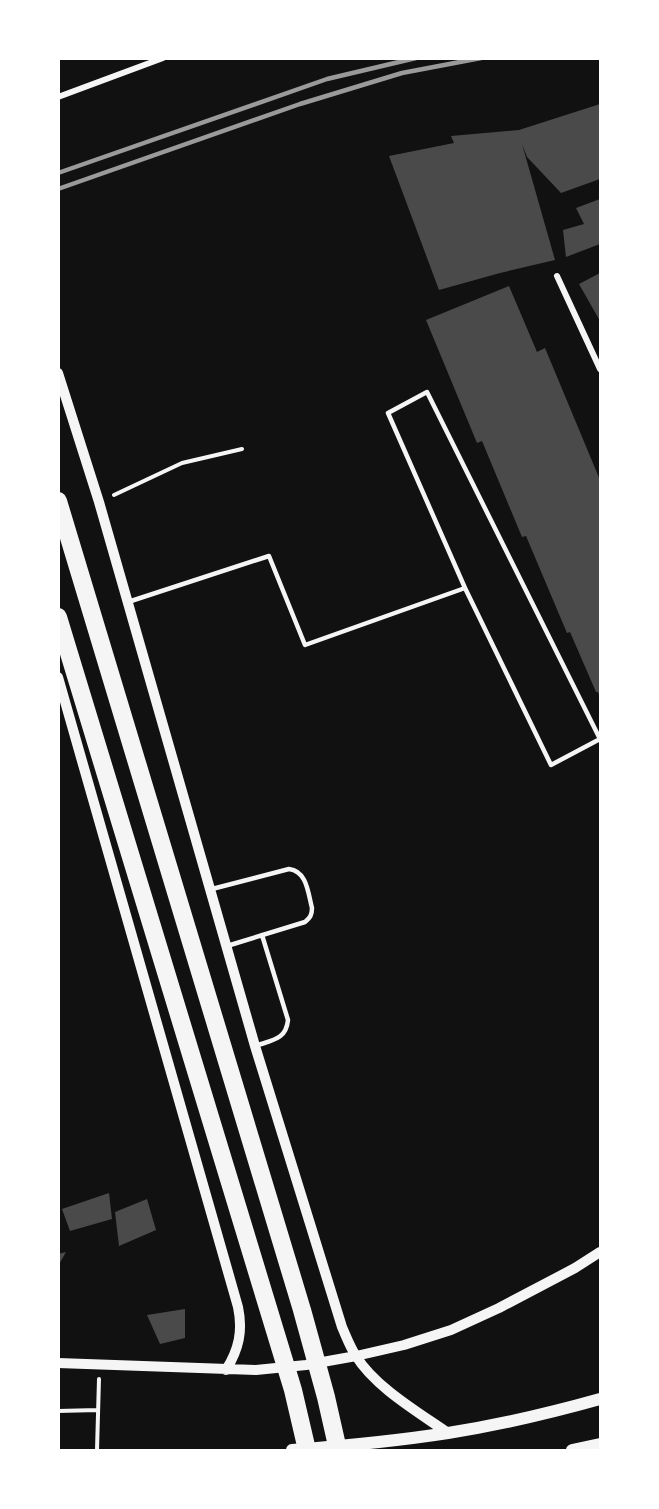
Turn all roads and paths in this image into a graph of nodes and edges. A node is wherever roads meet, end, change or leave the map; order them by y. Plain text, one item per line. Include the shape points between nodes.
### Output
1 (163, 58) edge
2 (58, 97) edge
3 (556, 276) dead end
4 (598, 359) edge
5 (600, 369) edge
6 (58, 372) edge
7 (242, 449) dead end
8 (58, 501) edge
9 (99, 502) junction
10 (465, 588) junction
11 (128, 602) junction
12 (58, 617) edge
13 (58, 677) edge
14 (212, 890) junction
15 (262, 935) junction
16 (227, 946) junction
17 (255, 1046) junction
18 (600, 1252) edge
19 (356, 1356) junction
20 (58, 1363) edge
21 (99, 1365) junction
22 (226, 1370) junction
23 (600, 1399) edge
24 (98, 1410) junction
25 (58, 1411) edge
26 (448, 1433) junction
27 (600, 1444) edge
28 (97, 1450) edge
29 (292, 1450) edge
30 (307, 1450) edge
31 (338, 1450) edge
32 (572, 1450) edge

1 - 2 street
3 - 4 street
4 - 5 street
6 - 9 street
7 - 9 path via 182,463
8 - 31 highway via 303,1310
9 - 11 street
10 - 10 lane via 551,765 600,739 427,392 388,413
10 - 11 lane via 305,645 269,556
11 - 14 street
12 - 30 highway via 293,1390
13 - 22 street via 238,1307 239,1340
14 - 15 lane via 289,869 302,875 312,908 309,919
14 - 16 street
15 - 16 lane
15 - 17 lane via 288,1020 280,1038
16 - 17 street
17 - 19 street via 342,1327
18 - 19 street via 452,1330
19 - 22 street via 306,1365
19 - 26 street via 393,1394
20 - 21 street
21 - 22 street
21 - 24 path
23 - 26 main road
24 - 25 path
24 - 28 path
26 - 29 main road
27 - 32 main road

